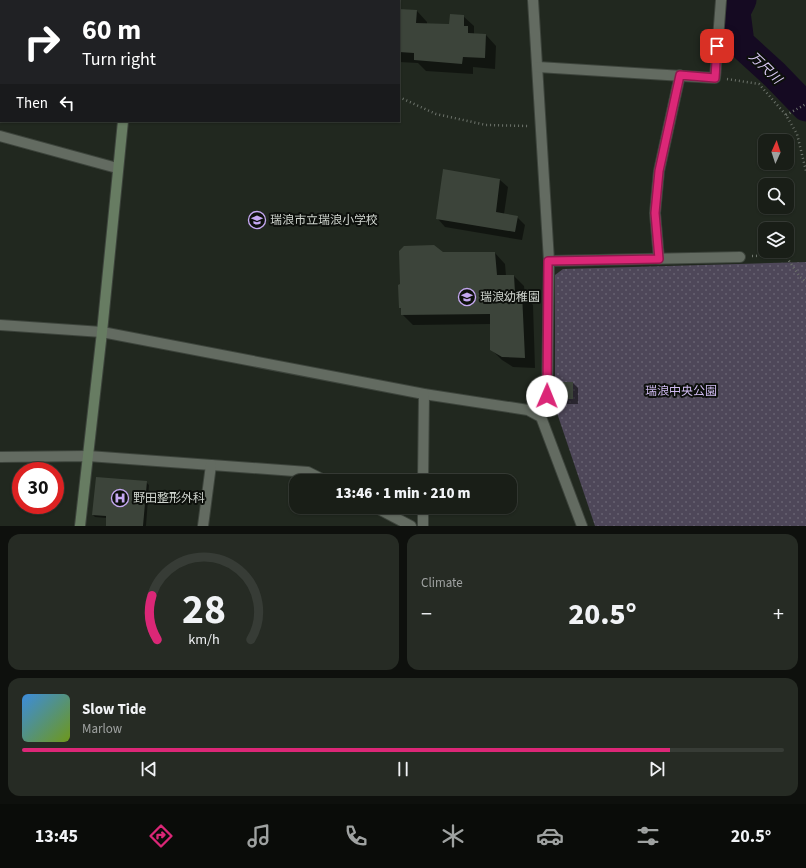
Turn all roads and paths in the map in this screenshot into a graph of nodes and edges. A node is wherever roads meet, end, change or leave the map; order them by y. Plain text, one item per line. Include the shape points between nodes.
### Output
1 (533, 0) edge
2 (721, 0) edge
3 (538, 67) junction
4 (680, 75) junction
5 (715, 78) junction
6 (400, 97) edge
7 (806, 104) edge
8 (786, 115) junction
9 (123, 122) edge
10 (540, 126) junction
11 (0, 136) edge
12 (117, 168) junction
13 (806, 171) edge
14 (740, 256) joint
15 (659, 259) junction
16 (548, 261) junction
17 (806, 282) edge
18 (0, 325) edge
19 (102, 332) junction
20 (424, 394) junction
21 (541, 417) junction
22 (88, 456) junction
23 (0, 457) edge
24 (211, 465) junction
25 (312, 474) edge
26 (423, 474) edge
27 (388, 514) edge
28 (423, 514) edge
29 (80, 526) edge
30 (203, 526) edge
31 (411, 526) edge
32 (423, 526) edge
33 (582, 526) edge

1 - 3 street
2 - 5 street
3 - 4 street
3 - 10 street
4 - 5 street
4 - 15 street via 659,178 655,213
5 - 8 path via 759,84
6 - 10 path via 436,114 486,126
7 - 8 path
8 - 13 path via 798,134
9 - 12 street
10 - 16 street
11 - 12 street
12 - 19 street
14 - 15 street
14 - 17 path via 785,255
15 - 16 street
16 - 21 street via 547,396
18 - 19 street
19 - 20 street
19 - 22 street
20 - 21 street via 528,410
20 - 26 street
21 - 33 street
22 - 23 street
22 - 24 street
22 - 29 street
24 - 25 street
24 - 30 street
27 - 31 street
28 - 32 street

